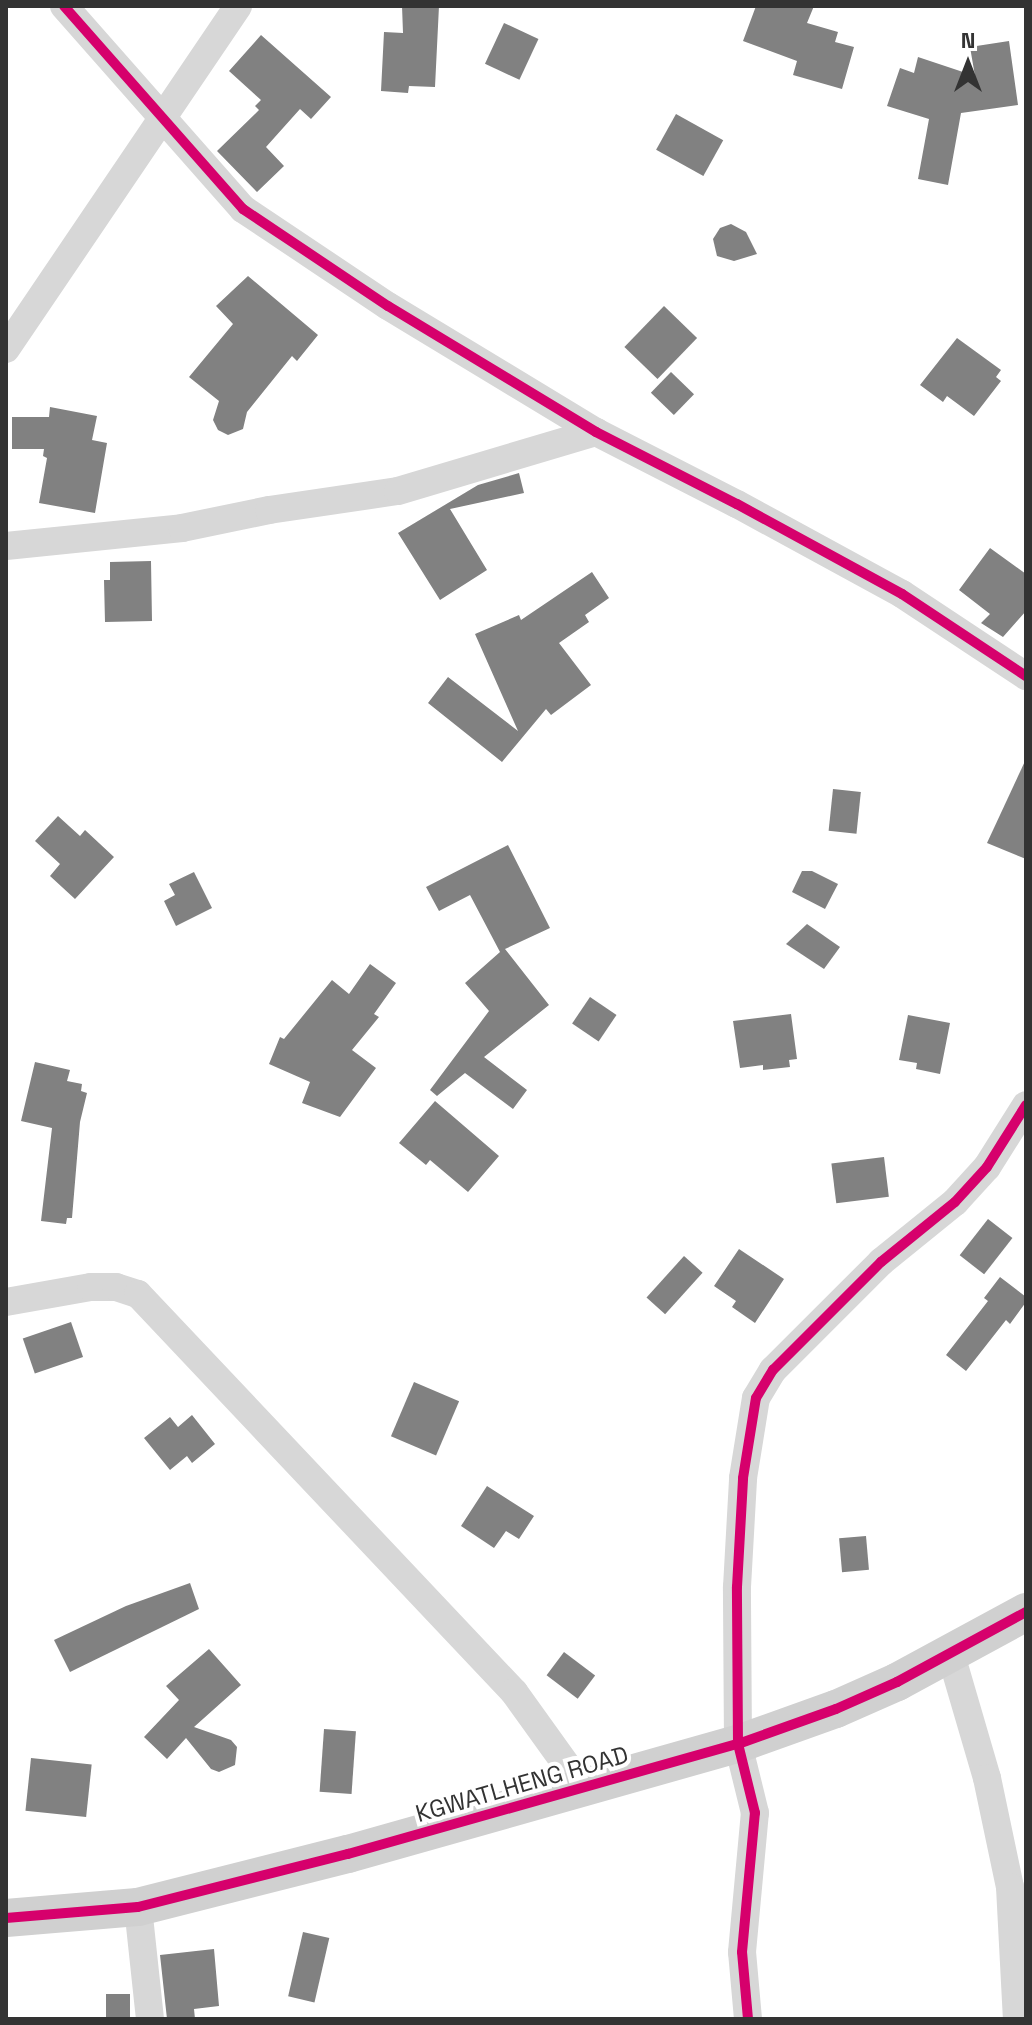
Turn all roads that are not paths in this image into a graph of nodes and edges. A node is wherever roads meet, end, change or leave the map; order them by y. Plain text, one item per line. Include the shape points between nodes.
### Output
1 (64, 6) edge
2 (238, 6) edge
3 (165, 119) junction
4 (6, 349) edge
5 (596, 432) junction
6 (6, 546) edge
7 (1026, 676) edge
8 (1026, 1105) edge
9 (6, 1302) edge
10 (1026, 1612) edge
11 (951, 1655) junction
12 (738, 1744) junction
13 (583, 1788) junction
14 (138, 1907) junction
15 (6, 1918) edge
16 (150, 2019) edge
17 (748, 2019) edge
18 (1017, 2019) edge

1 - 3 street
2 - 3 street
3 - 4 street
3 - 5 street via 243,209 388,306
5 - 6 street via 398,491 182,528
5 - 7 street via 902,594
8 - 12 street via 987,1167 955,1202 881,1262 773,1370 756,1398 743,1478 737,1587
9 - 13 street via 91,1287 138,1294 514,1692
10 - 11 street, KGWATLHENG ROAD
11 - 12 street, KGWATLHENG ROAD via 836,1709
11 - 18 street via 987,1778 1010,1887
12 - 13 street, KGWATLHENG ROAD
12 - 17 street via 755,1813 742,1952
13 - 14 street, KGWATLHENG ROAD
14 - 15 street, KGWATLHENG ROAD
14 - 16 street

